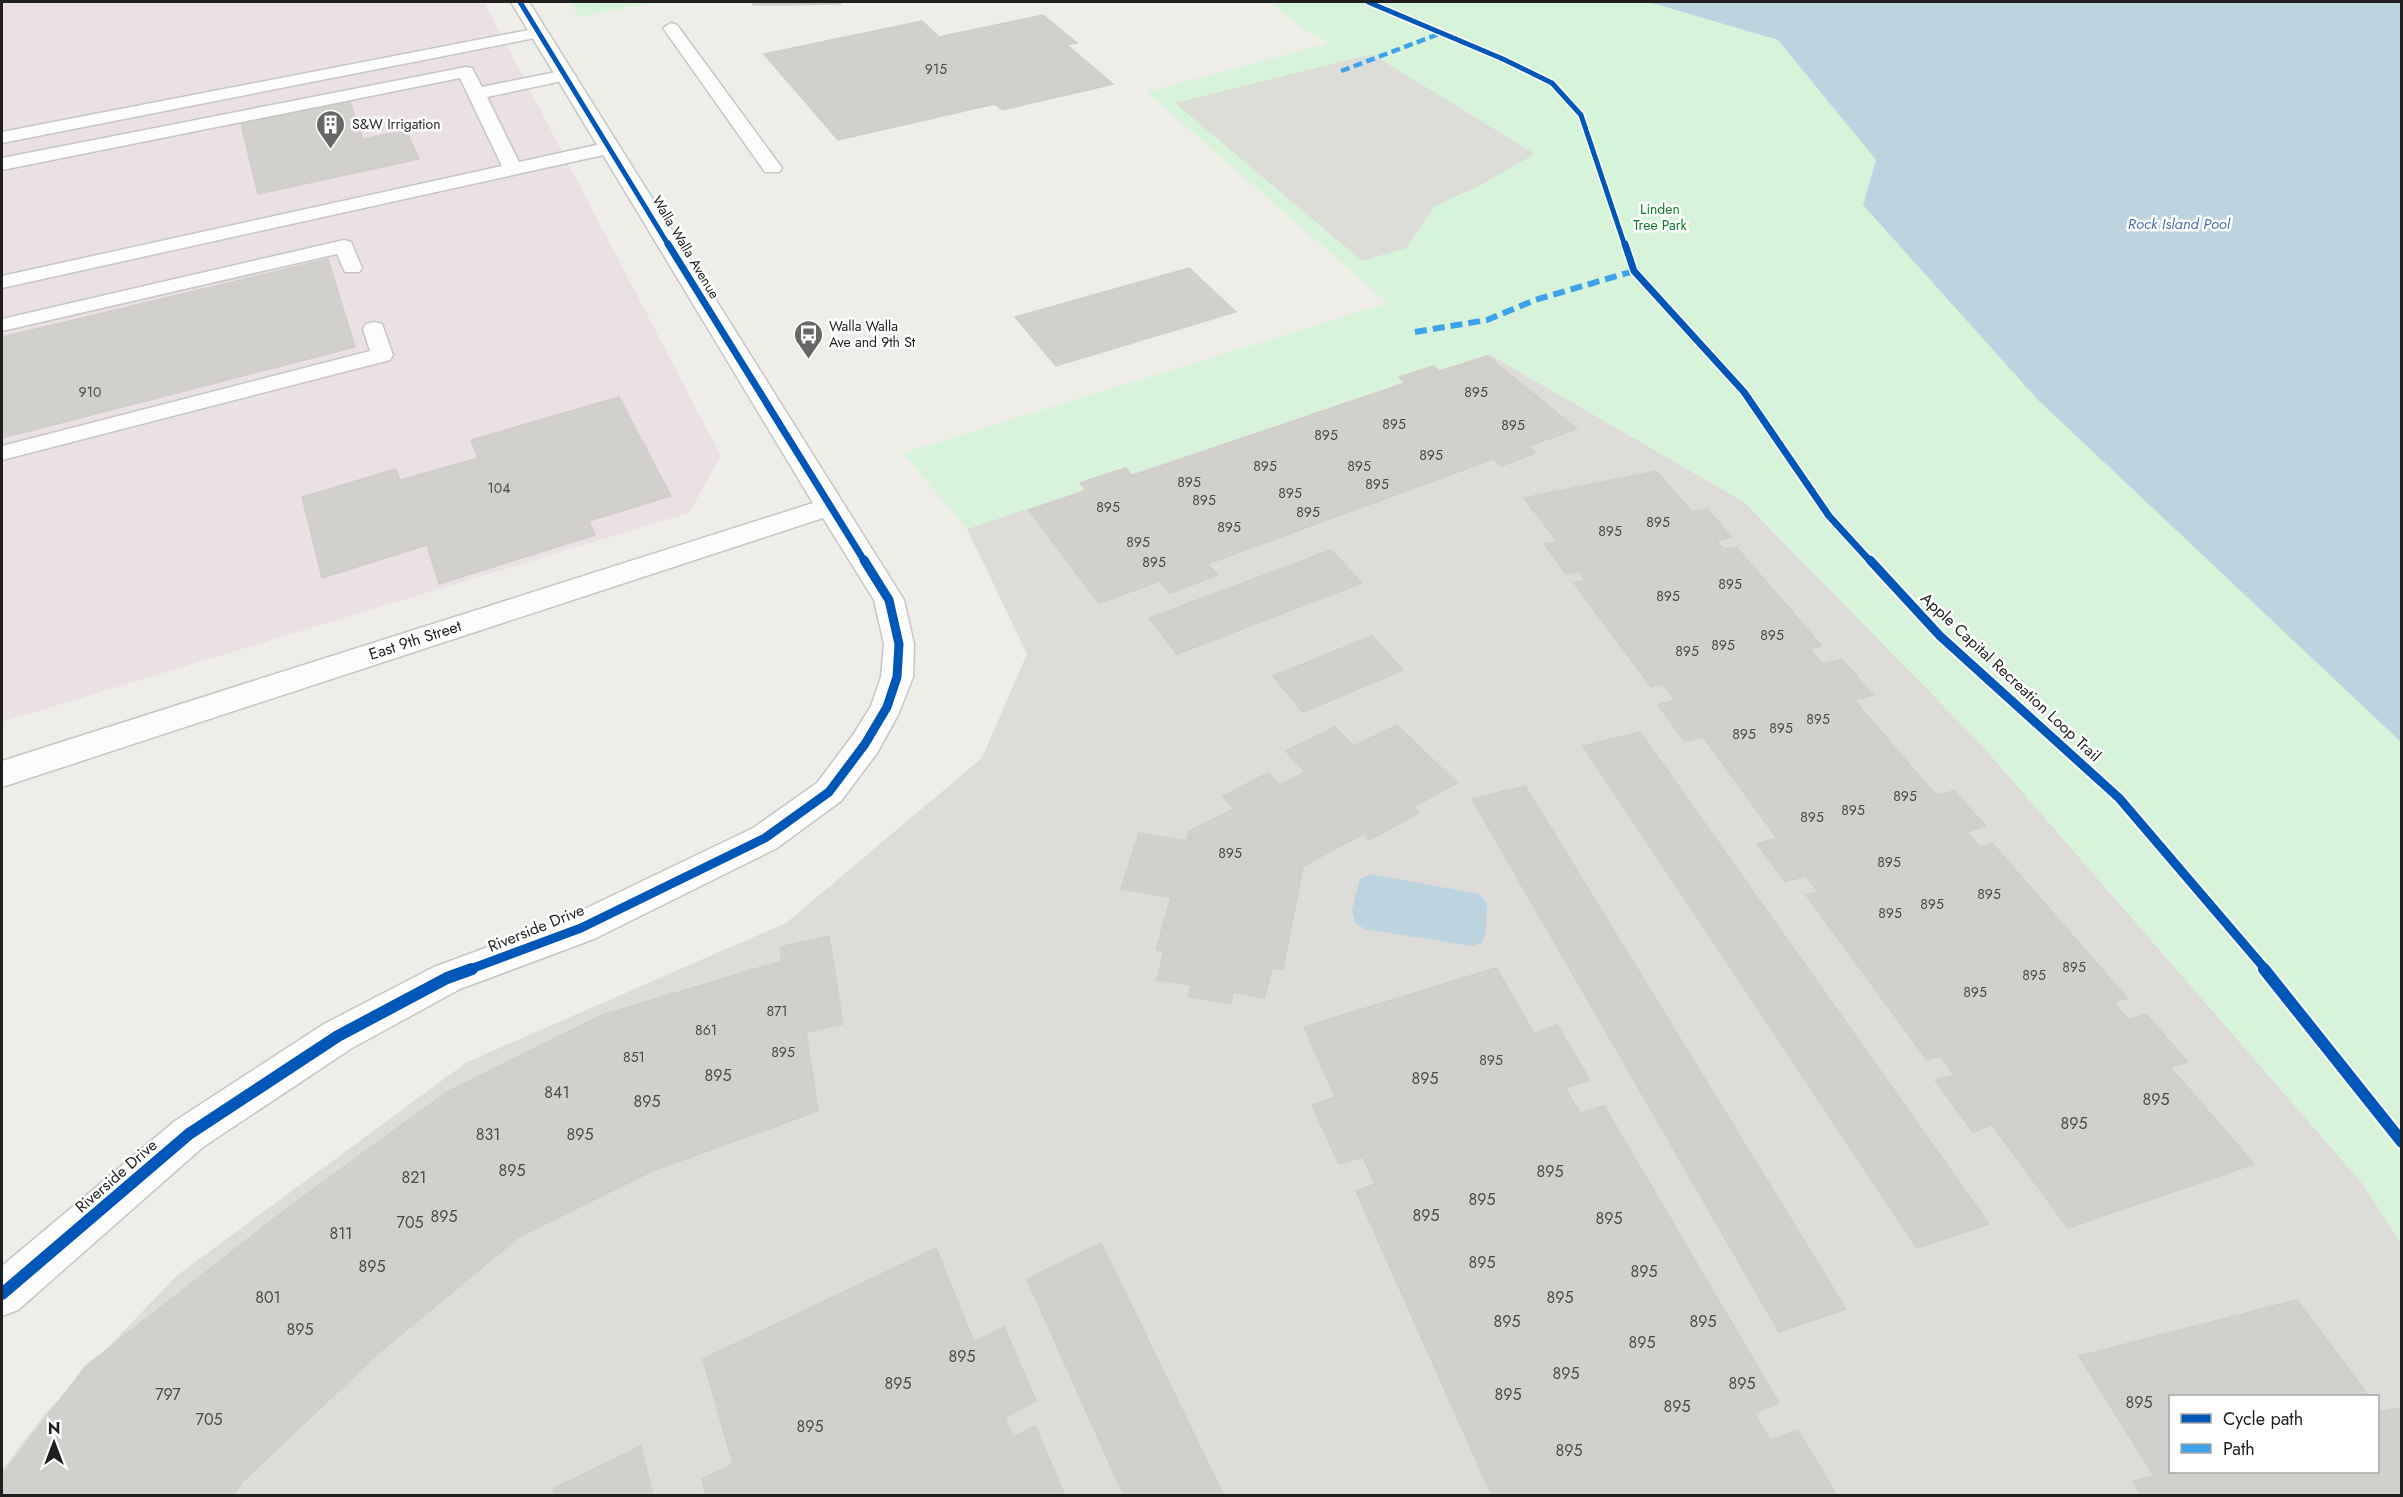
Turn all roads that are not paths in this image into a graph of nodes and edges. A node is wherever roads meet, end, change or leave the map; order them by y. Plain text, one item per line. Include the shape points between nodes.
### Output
1 (520, 2) edge
2 (671, 28) dead end
3 (539, 33) junction
4 (566, 75) junction
5 (476, 93) junction
6 (2, 138) edge
7 (610, 148) junction
8 (2, 164) edge
9 (772, 168) dead end
10 (513, 170) junction
11 (352, 268) dead end
12 (2, 282) edge
13 (2, 325) edge
14 (374, 329) dead end
15 (2, 453) edge
16 (829, 507) junction
17 (2, 774) edge
18 (2, 1294) edge

1 - 3 street, Walla Walla Avenue
2 - 9 lane
3 - 4 street, Walla Walla Avenue
3 - 6 lane
4 - 5 lane
4 - 7 street, Walla Walla Avenue
5 - 8 lane via 466,72
5 - 10 lane
7 - 10 lane
7 - 16 street, Walla Walla Avenue
10 - 12 lane
11 - 13 lane via 344,246
14 - 15 lane via 382,355
16 - 17 street, East 9th Street
16 - 18 street, Riverside Drive via 889,600 899,644 897,677 887,706 865,744 829,792 765,838 581,927 447,978 338,1036 189,1134

